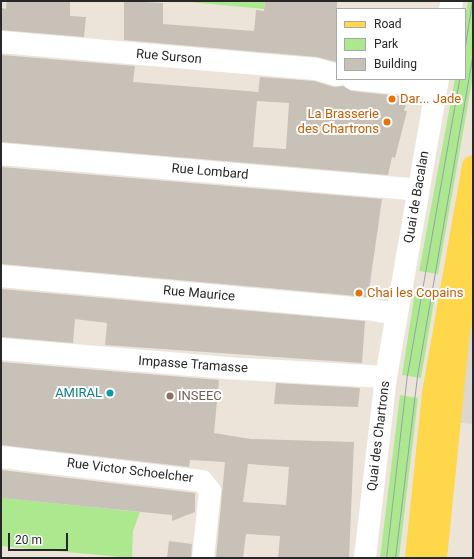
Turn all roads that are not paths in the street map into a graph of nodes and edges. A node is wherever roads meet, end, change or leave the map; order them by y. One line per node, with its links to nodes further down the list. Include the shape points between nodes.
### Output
1 (1, 42): 2 (street, Rue Surson, via 316,70)
2 (336, 75)
3 (374, 80): 4 (street)
4 (437, 83): 7 (street, Quai de Bacalan)
5 (1, 154): 7 (street, Rue Lombard)
6 (473, 166): 11 (main road)
7 (418, 190): 10 (street, Quai de Bacalan)
8 (473, 245): 11 (main road)
9 (1, 276): 10 (street, Rue Maurice, via 359,308)
10 (396, 314): 13 (street, Quai des Chartrons)
11 (451, 331): 17 (main road, via 434,393); 18 (main road)
12 (1, 349): 13 (street, Impasse Tramasse, via 225,368)
13 (386, 377): 16 (street, Quai des Chartrons)
14 (1, 456): 15 (street, Rue Victor Schoelcher, via 202,481 210,491)
15 (203, 558)
16 (365, 558)
17 (416, 558)
18 (436, 558)

